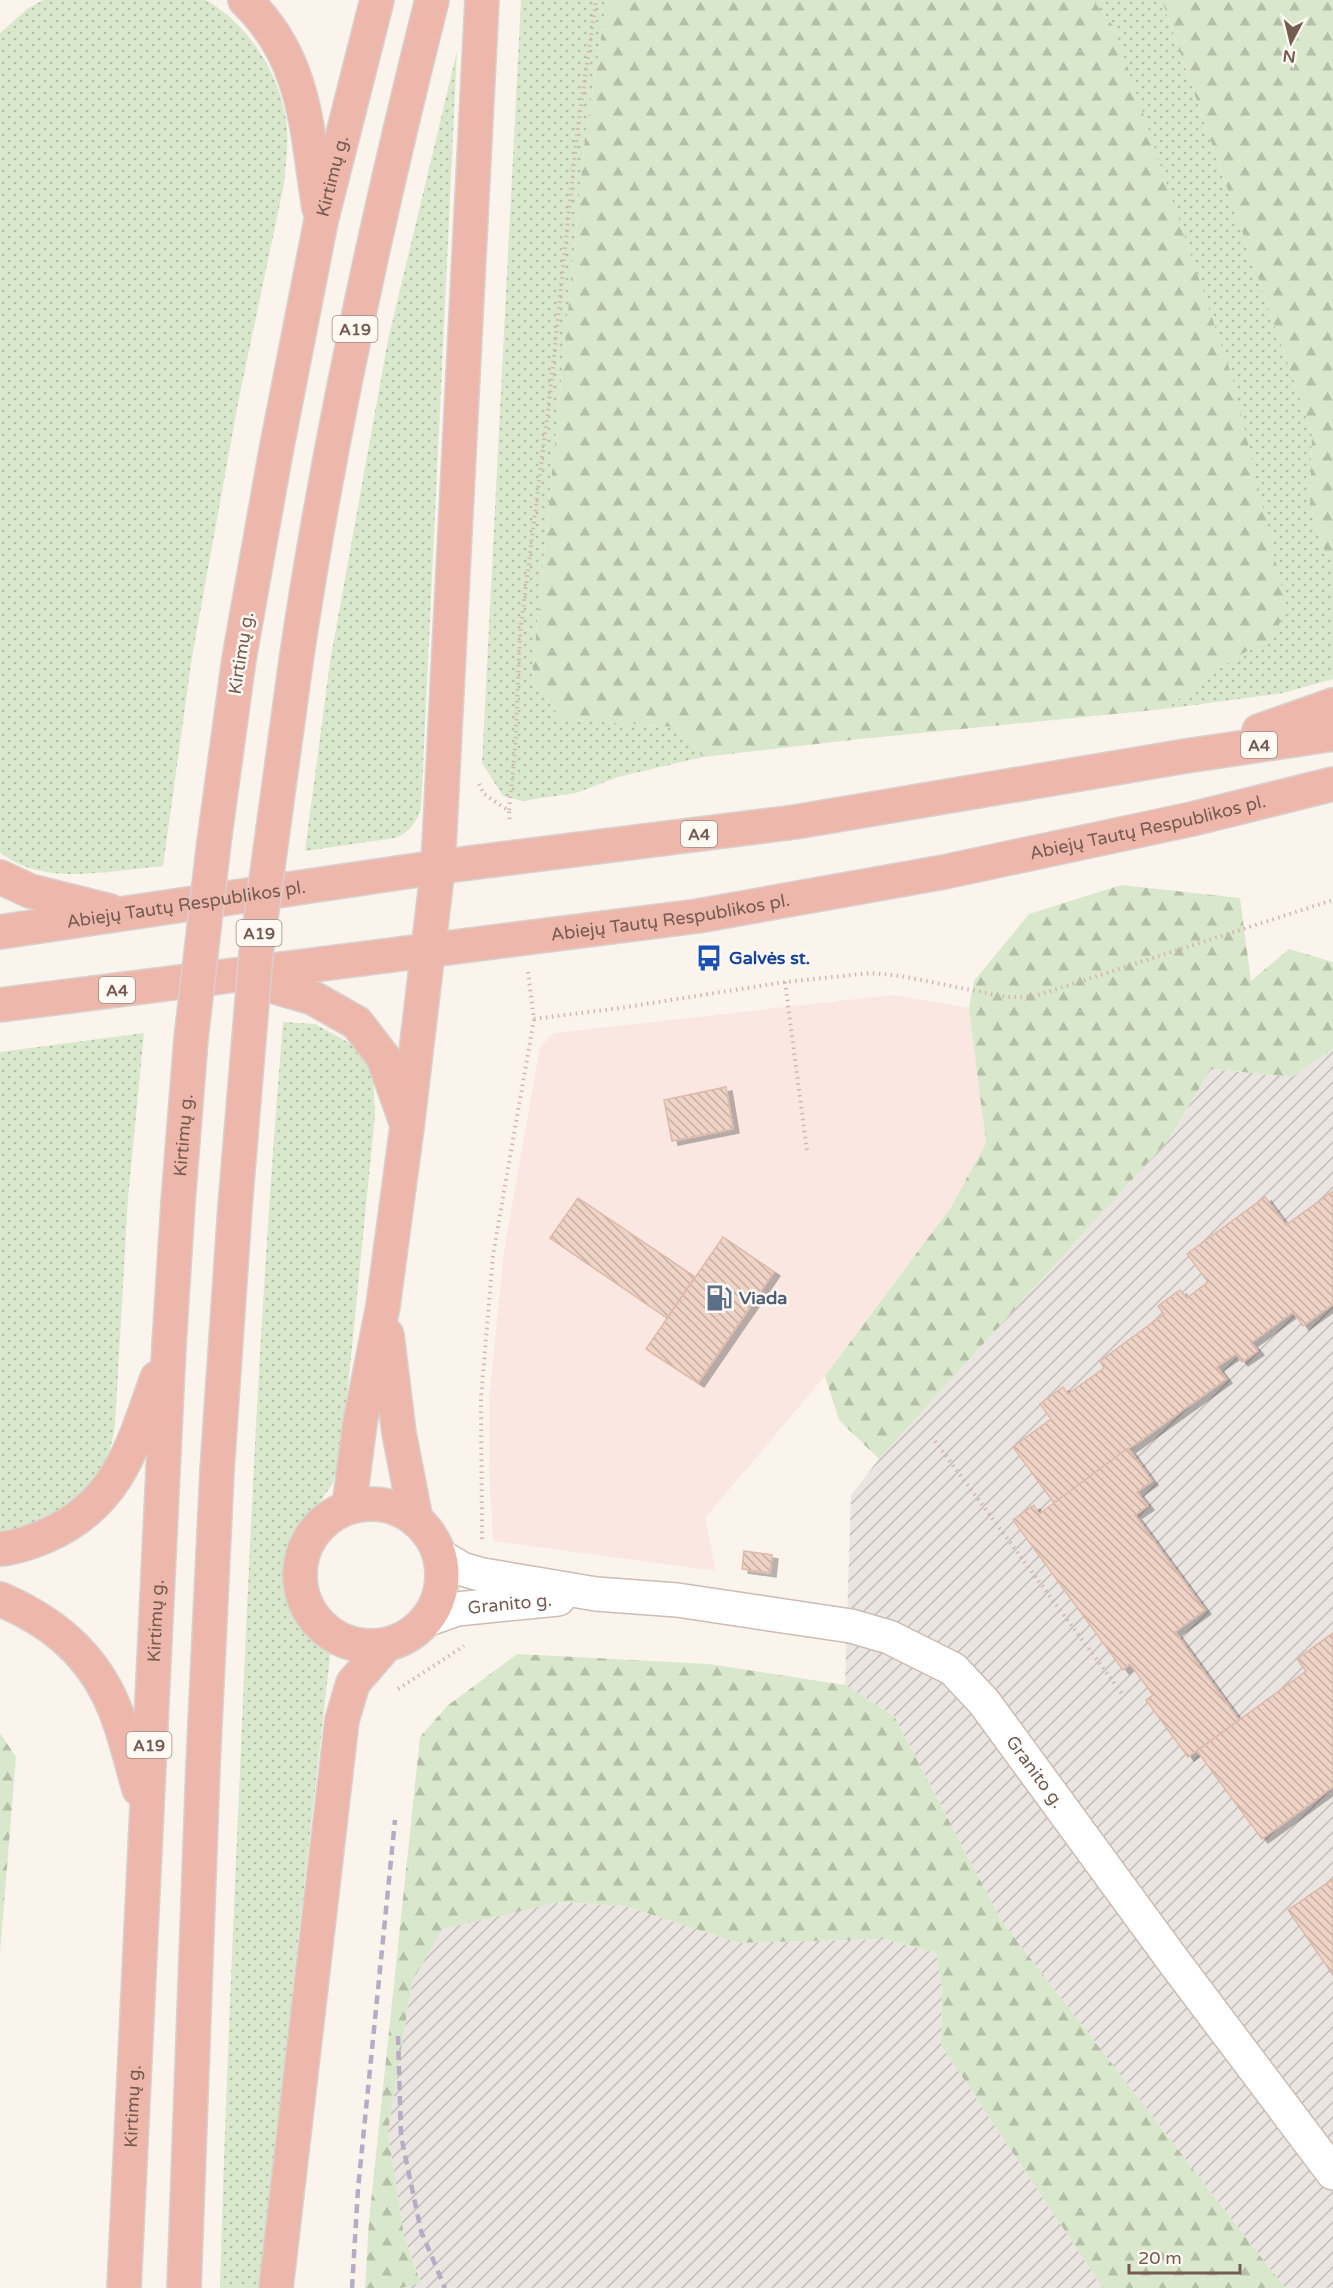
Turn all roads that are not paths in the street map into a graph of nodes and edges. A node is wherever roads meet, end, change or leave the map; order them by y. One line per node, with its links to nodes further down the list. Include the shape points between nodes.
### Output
1 (245, 0): 5 (highway, via 276,36 296,77)
2 (377, 0): 5 (highway, Kirtimų g. / A19)
3 (432, 0): 31 (highway, A19, bridge, via 369,262 328,461 256,954 216,1495)
4 (482, 0): 10 (highway)
5 (321, 221): 19 (highway, Kirtimų g. / A19, bridge, via 239,659 214,842 195,1004)
6 (1333, 705): 8 (highway)
7 (1333, 734): 8 (highway, Abiejų Tautų Respublikos pl. / A4)
8 (1186, 756): 10 (highway, Abiejų Tautų Respublikos pl. / A4, via 795,822)
9 (1333, 784): 14 (highway, Abiejų Tautų Respublikos pl. / A4, via 1192,819 944,872 698,916)
10 (438, 867): 12 (highway, Abiejų Tautų Respublikos pl. / A4); 14 (highway)
11 (0, 877): 12 (highway, via 30,891)
12 (126, 915): 13 (highway, Abiejų Tautų Respublikos pl. / A4)
13 (0, 932)
14 (428, 952): 15 (highway, Abiejų Tautų Respublikos pl. / A4); 17 (highway)
15 (234, 975): 16 (highway, Abiejų Tautų Respublikos pl. / A4); 17 (highway, via 313,998 357,1023 383,1056)
16 (0, 1005)
17 (407, 1127): 18 (highway)
18 (383, 1306): 20 (highway, via 360,1423); 21 (highway, via 399,1433)
19 (169, 1345): 22 (highway, via 132,1447 114,1483 91,1508 65,1527); 28 (highway, Kirtimų g. / A19)
20 (349, 1507): 21 (highway, via 376,1504 398,1509); 27 (highway, via 326,1520 308,1541 300,1566 302,1593 314,1618 334,1636 359,1645)
21 (416, 1520): 23 (highway, via 431,1536)
22 (0, 1549)
23 (440, 1556): 24 (street, Granito g., via 483,1575); 26 (highway, via 438,1600)
24 (596, 1594): 26 (street, Granito g., via 457,1609); 29 (street, Granito g., via 677,1600 851,1626 889,1637 953,1669 984,1702)
25 (0, 1599): 28 (highway, via 27,1610 61,1633 86,1661 109,1695)
26 (426, 1620): 27 (highway, via 408,1635)
27 (386, 1645): 32 (highway, via 353,1683 342,1720)
28 (146, 1812): 30 (highway, Kirtimų g. / A19)
29 (1333, 2173)
30 (124, 2288)
31 (184, 2288)
32 (276, 2288)

